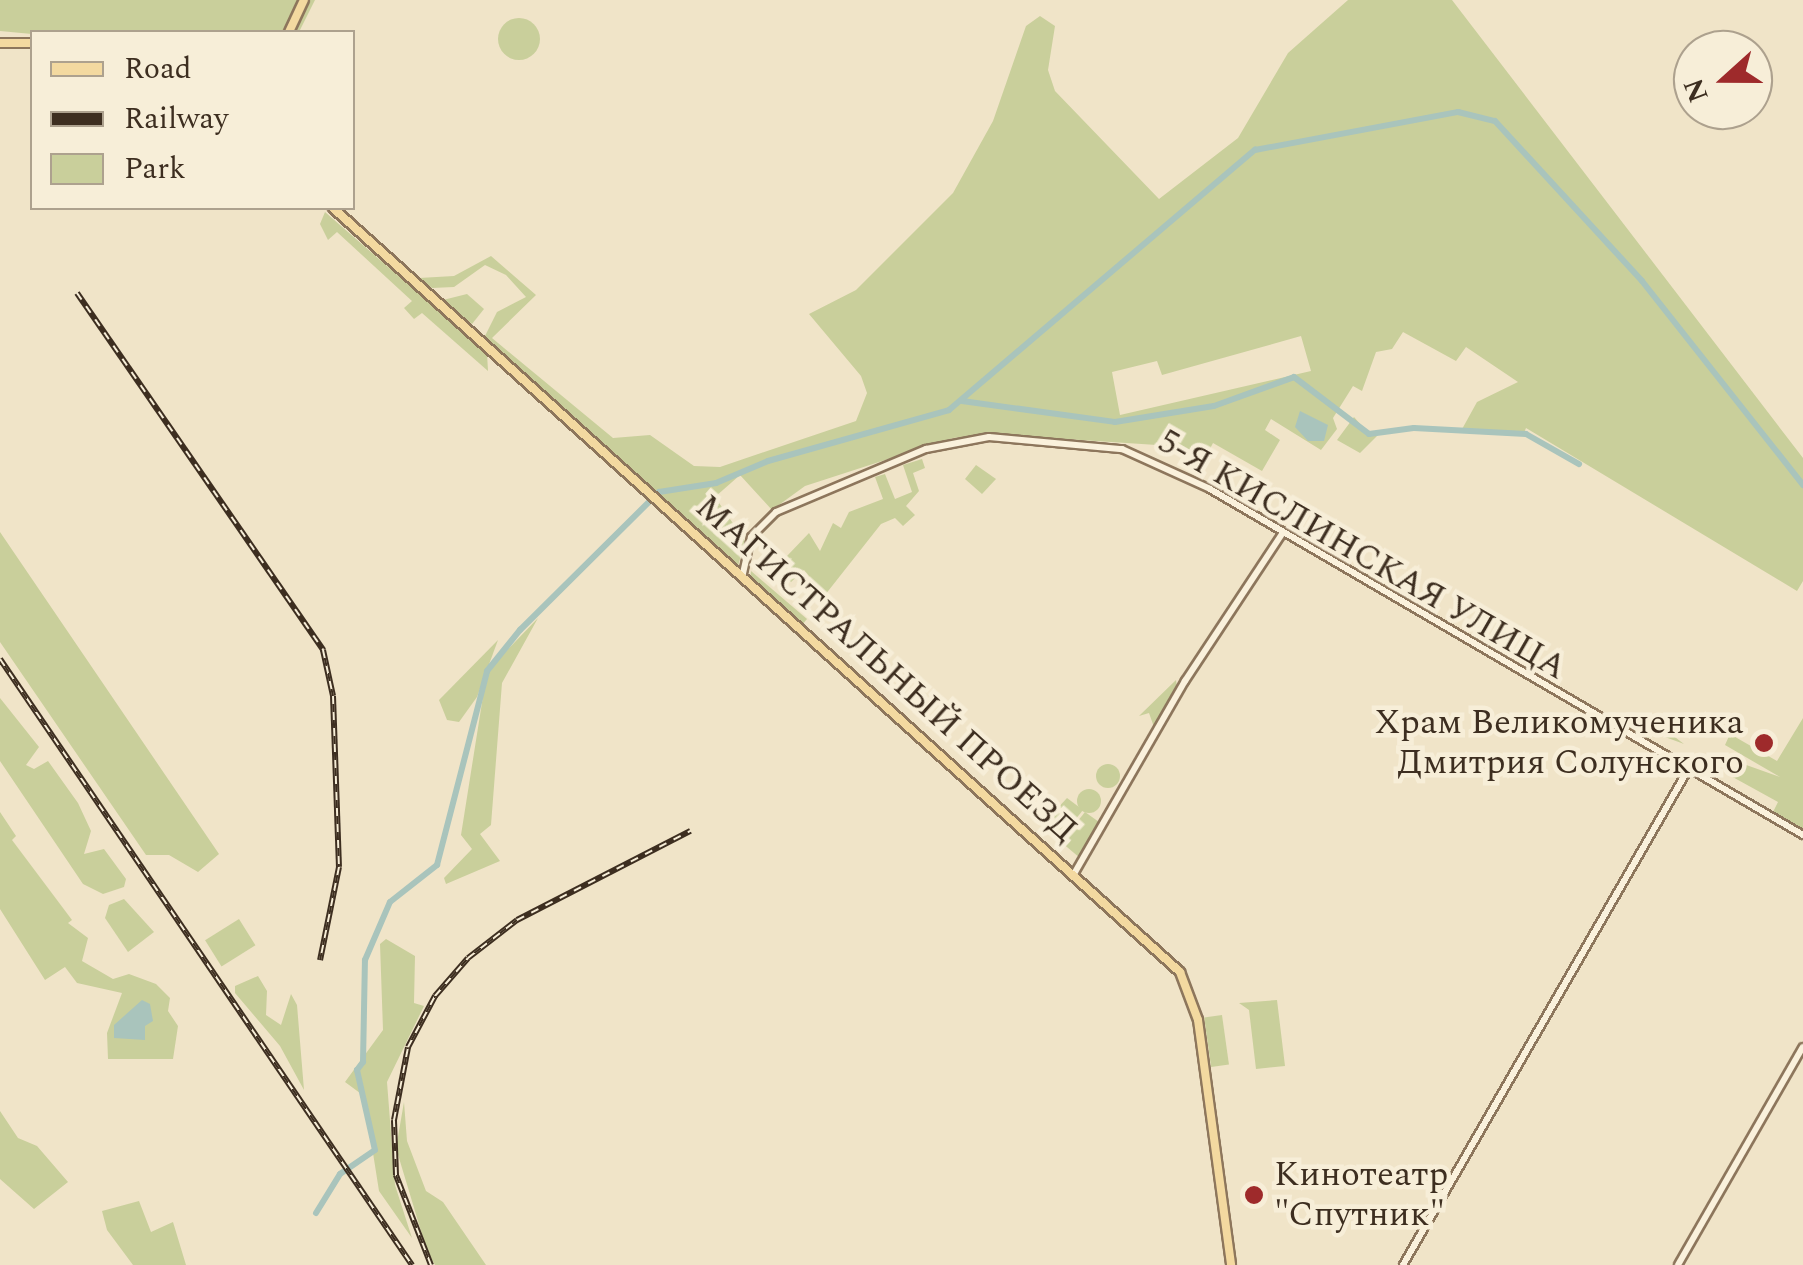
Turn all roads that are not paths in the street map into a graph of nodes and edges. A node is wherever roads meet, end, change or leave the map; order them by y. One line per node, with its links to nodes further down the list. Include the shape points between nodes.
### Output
1 (304, 0): 2 (main road)
2 (290, 30)
3 (0, 43): 4 (main road)
4 (30, 43)
5 (335, 210): 7 (main road, МАГИСТРАЛЬНЫЙ ПРОЕЗД)
6 (1282, 534): 7 (street, 5-Я КИСЛИНСКАЯ УЛИЦА, via 1186,476 1122,449 989,437 926,449 792,503 755,530); 8 (street, 5-Я КИСЛИНСКАЯ УЛИЦА); 10 (street, via 1185,680)
7 (742, 578): 10 (main road, МАГИСТРАЛЬНЫЙ ПРОЕЗД)
8 (1689, 768): 9 (street, 5-Я КИСЛИНСКАЯ УЛИЦА); 13 (street)
9 (1803, 834)
10 (1074, 874): 12 (main road, МАГИСТРАЛЬНЫЙ ПРОЕЗД, via 1154,944 1190,990)
11 (1803, 1047): 14 (street)
12 (1231, 1265)
13 (1403, 1265)
14 (1678, 1265)

